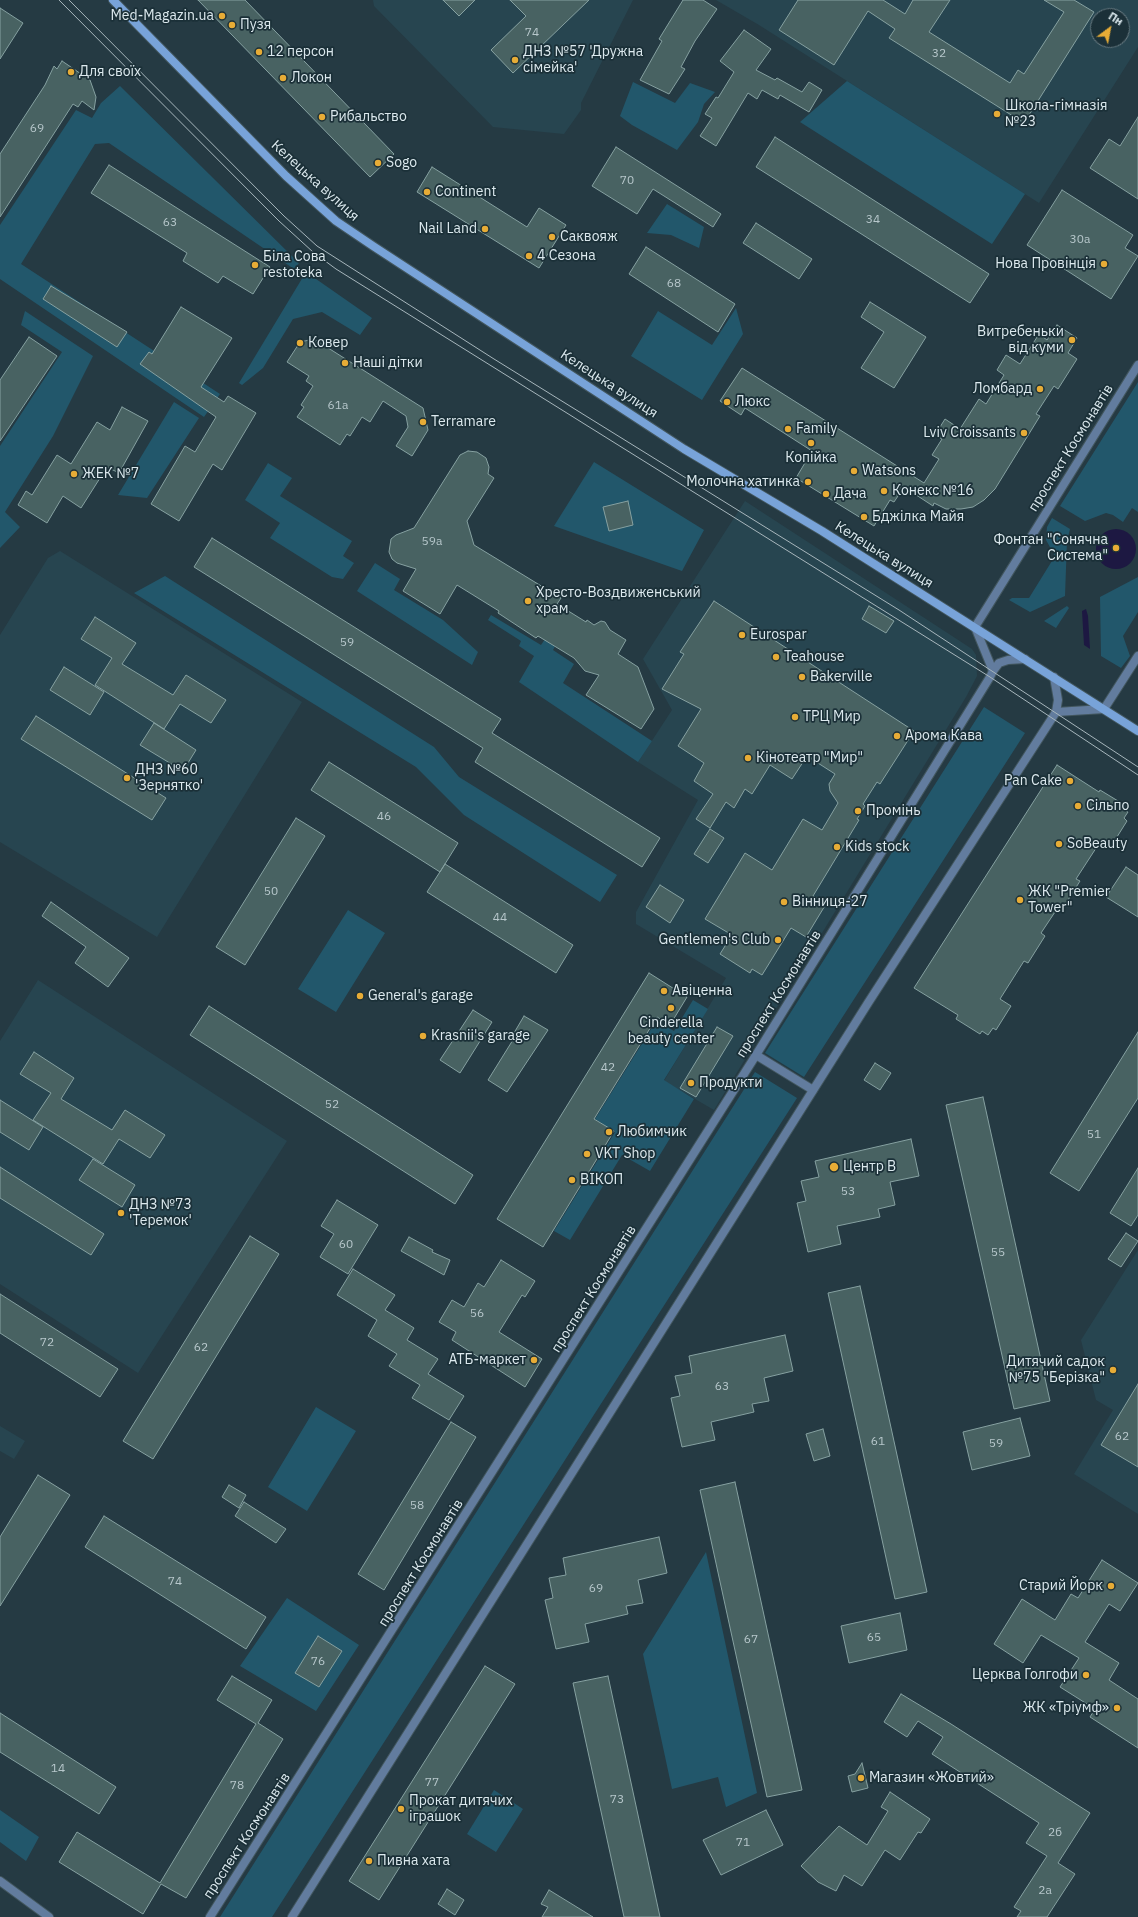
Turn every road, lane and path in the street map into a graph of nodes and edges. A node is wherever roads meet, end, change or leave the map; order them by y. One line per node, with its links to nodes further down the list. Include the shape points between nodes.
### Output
1 (113, 0): 3 (main road, Келецька вулиця, via 286,176 336,221 684,449 822,531)
2 (1138, 365): 3 (street, проспект Космонавтів)
3 (975, 627): 5 (main road, Келецька вулиця); 6 (street)
4 (1138, 656): 8 (street)
5 (1025, 660): 6 (street, проспект Космонавтів, via 999,662); 7 (main road, Келецька вулиця)
6 (993, 671): 11 (street, проспект Космонавтів)
7 (1054, 678): 8 (main road, Келецька вулиця); 9 (street, via 1058,700)
8 (1104, 710): 9 (street); 10 (main road, Келецька вулиця)
9 (1056, 712): 12 (street)
10 (1138, 730)
11 (756, 1055): 12 (street); 15 (street, проспект Космонавтів)
12 (813, 1090): 16 (street)
13 (0, 1881): 14 (street)
14 (48, 1917)
15 (210, 1917)
16 (292, 1917)

